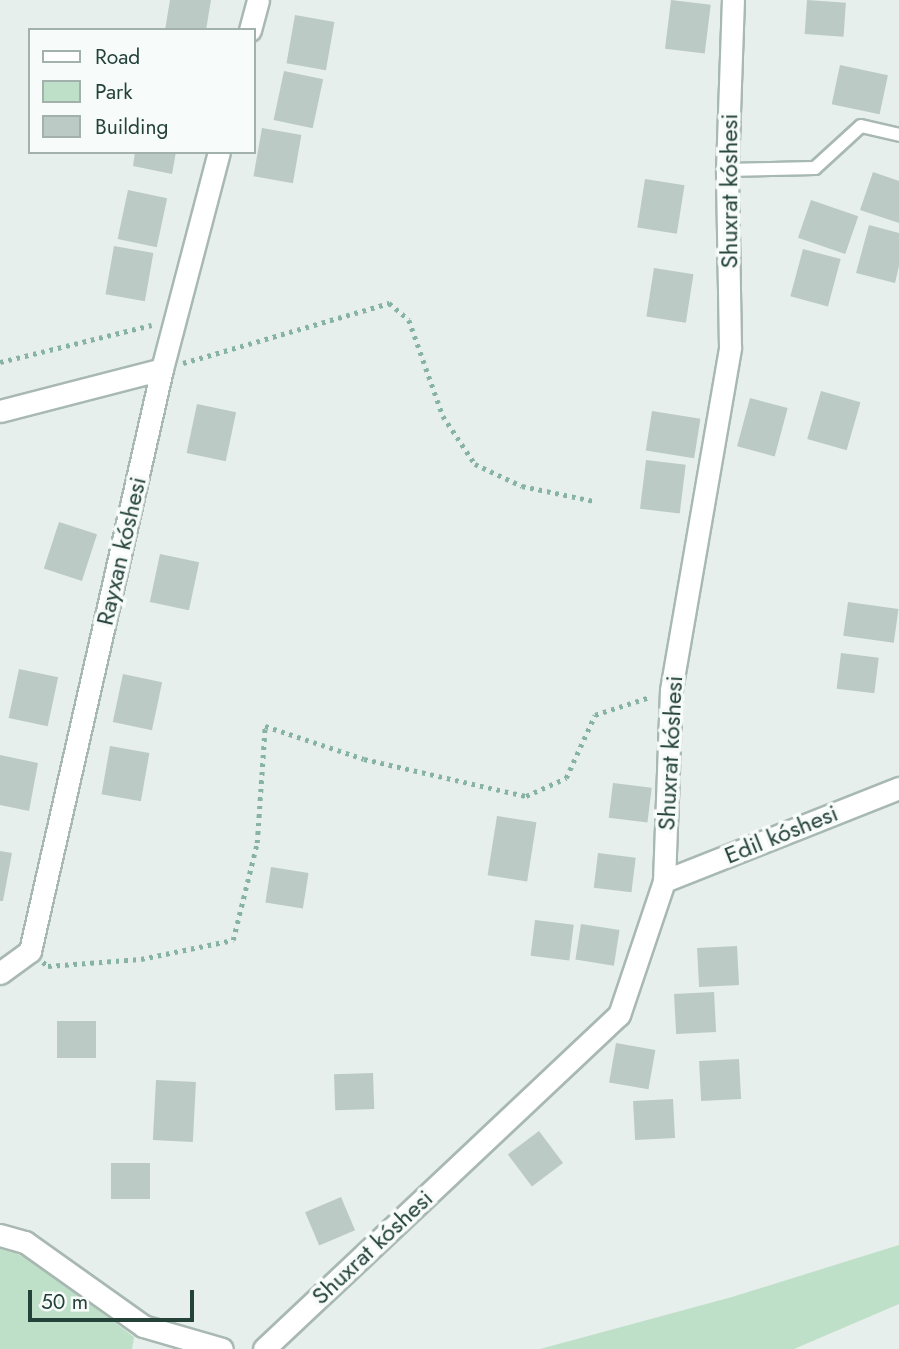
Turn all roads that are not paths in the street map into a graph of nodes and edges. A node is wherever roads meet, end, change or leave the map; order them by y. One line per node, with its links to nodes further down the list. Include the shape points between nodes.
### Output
1 (258, 0): 3 (street)
2 (733, 0): 6 (street, Shuxrat kóshesi)
3 (251, 28)
4 (899, 135): 6 (lane, via 861,126 815,167)
5 (218, 154): 7 (street, Rayxan kóshesi)
6 (727, 170): 10 (street, Shuxrat kóshesi, via 730,347 671,690)
7 (162, 369): 8 (street); 11 (street, Rayxan kóshesi, via 30,951)
8 (0, 411)
9 (899, 788): 10 (street, Edil kóshesi)
10 (664, 881): 14 (street, Shuxrat kóshesi, via 619,1015)
11 (0, 973)
12 (0, 1235): 13 (street, via 26,1242 143,1326)
13 (222, 1349)
14 (264, 1349)

